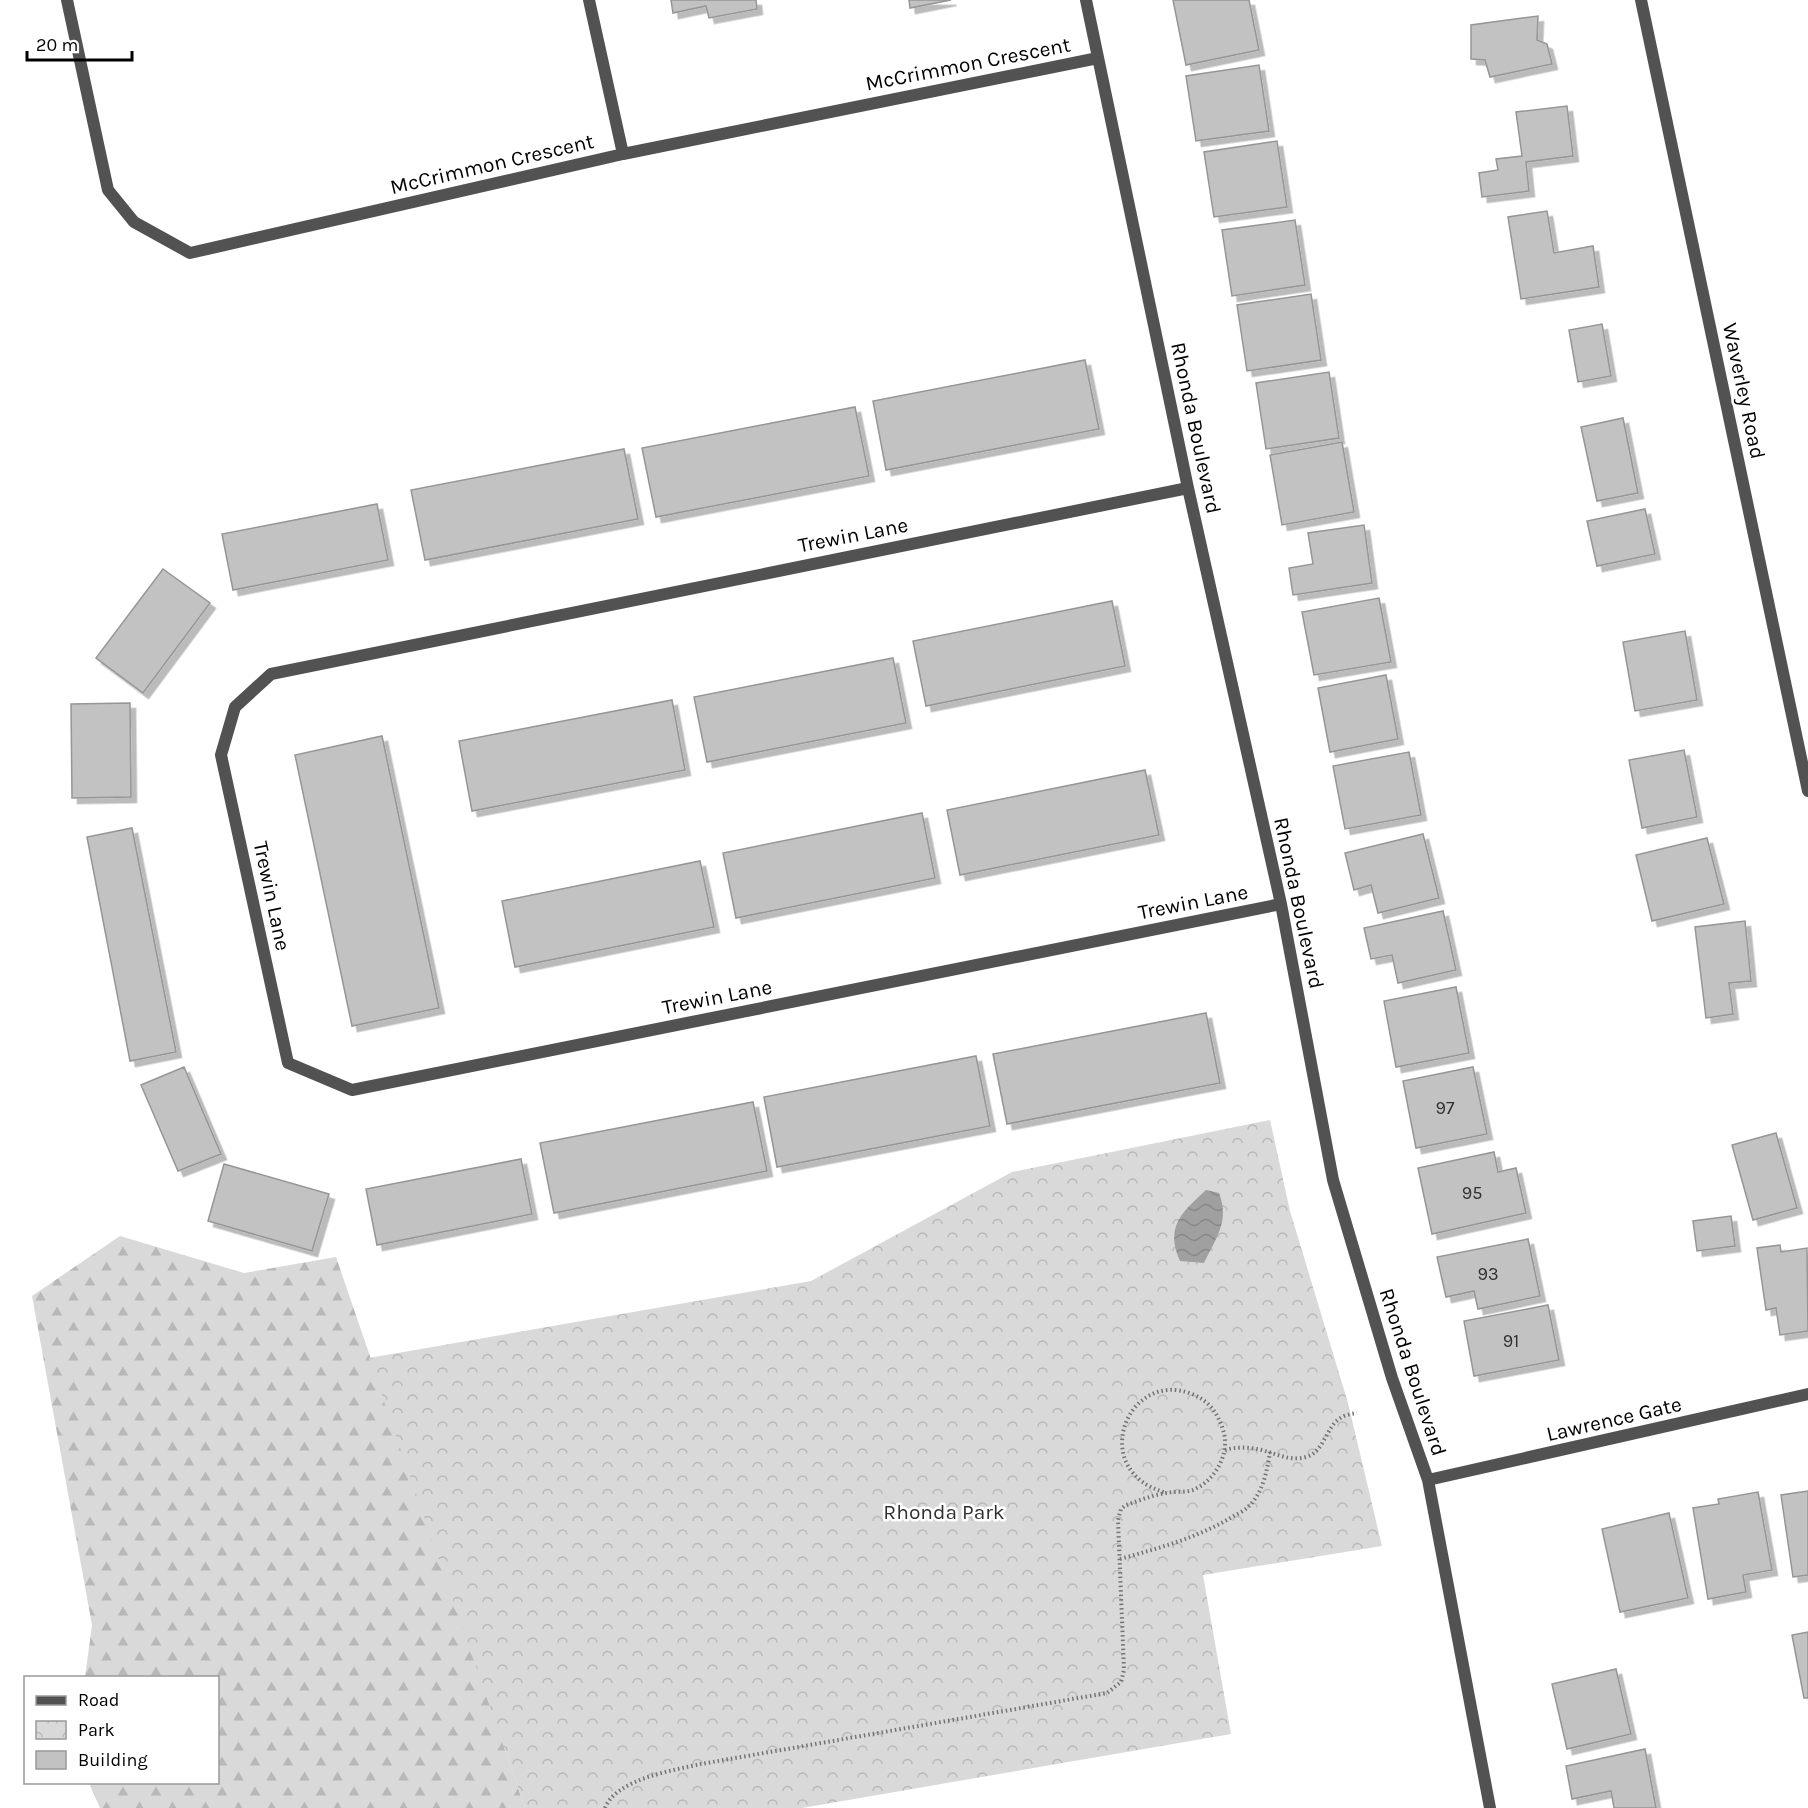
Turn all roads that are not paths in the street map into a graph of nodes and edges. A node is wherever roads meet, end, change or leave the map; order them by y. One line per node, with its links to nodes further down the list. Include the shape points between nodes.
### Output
1 (67, 0): 6 (street, McCrimmon Crescent, via 108,190 134,222 190,253)
2 (589, 0): 6 (street)
3 (1086, 0): 5 (street, Rhonda Boulevard)
4 (1641, 0): 8 (street, Waverley Road)
5 (1098, 58): 6 (street, McCrimmon Crescent); 7 (street, Rhonda Boulevard)
6 (623, 154)
7 (1188, 488): 9 (street, Rhonda Boulevard); 9 (street, Trewin Lane, via 271,674 235,707 221,755 288,1063 352,1090)
8 (1808, 791)
9 (1281, 904): 11 (street, Rhonda Boulevard, via 1333,1180 1392,1378)
10 (1808, 1394): 11 (street, Lawrence Gate)
11 (1428, 1480): 12 (street, Rhonda Boulevard)
12 (1490, 1808)

